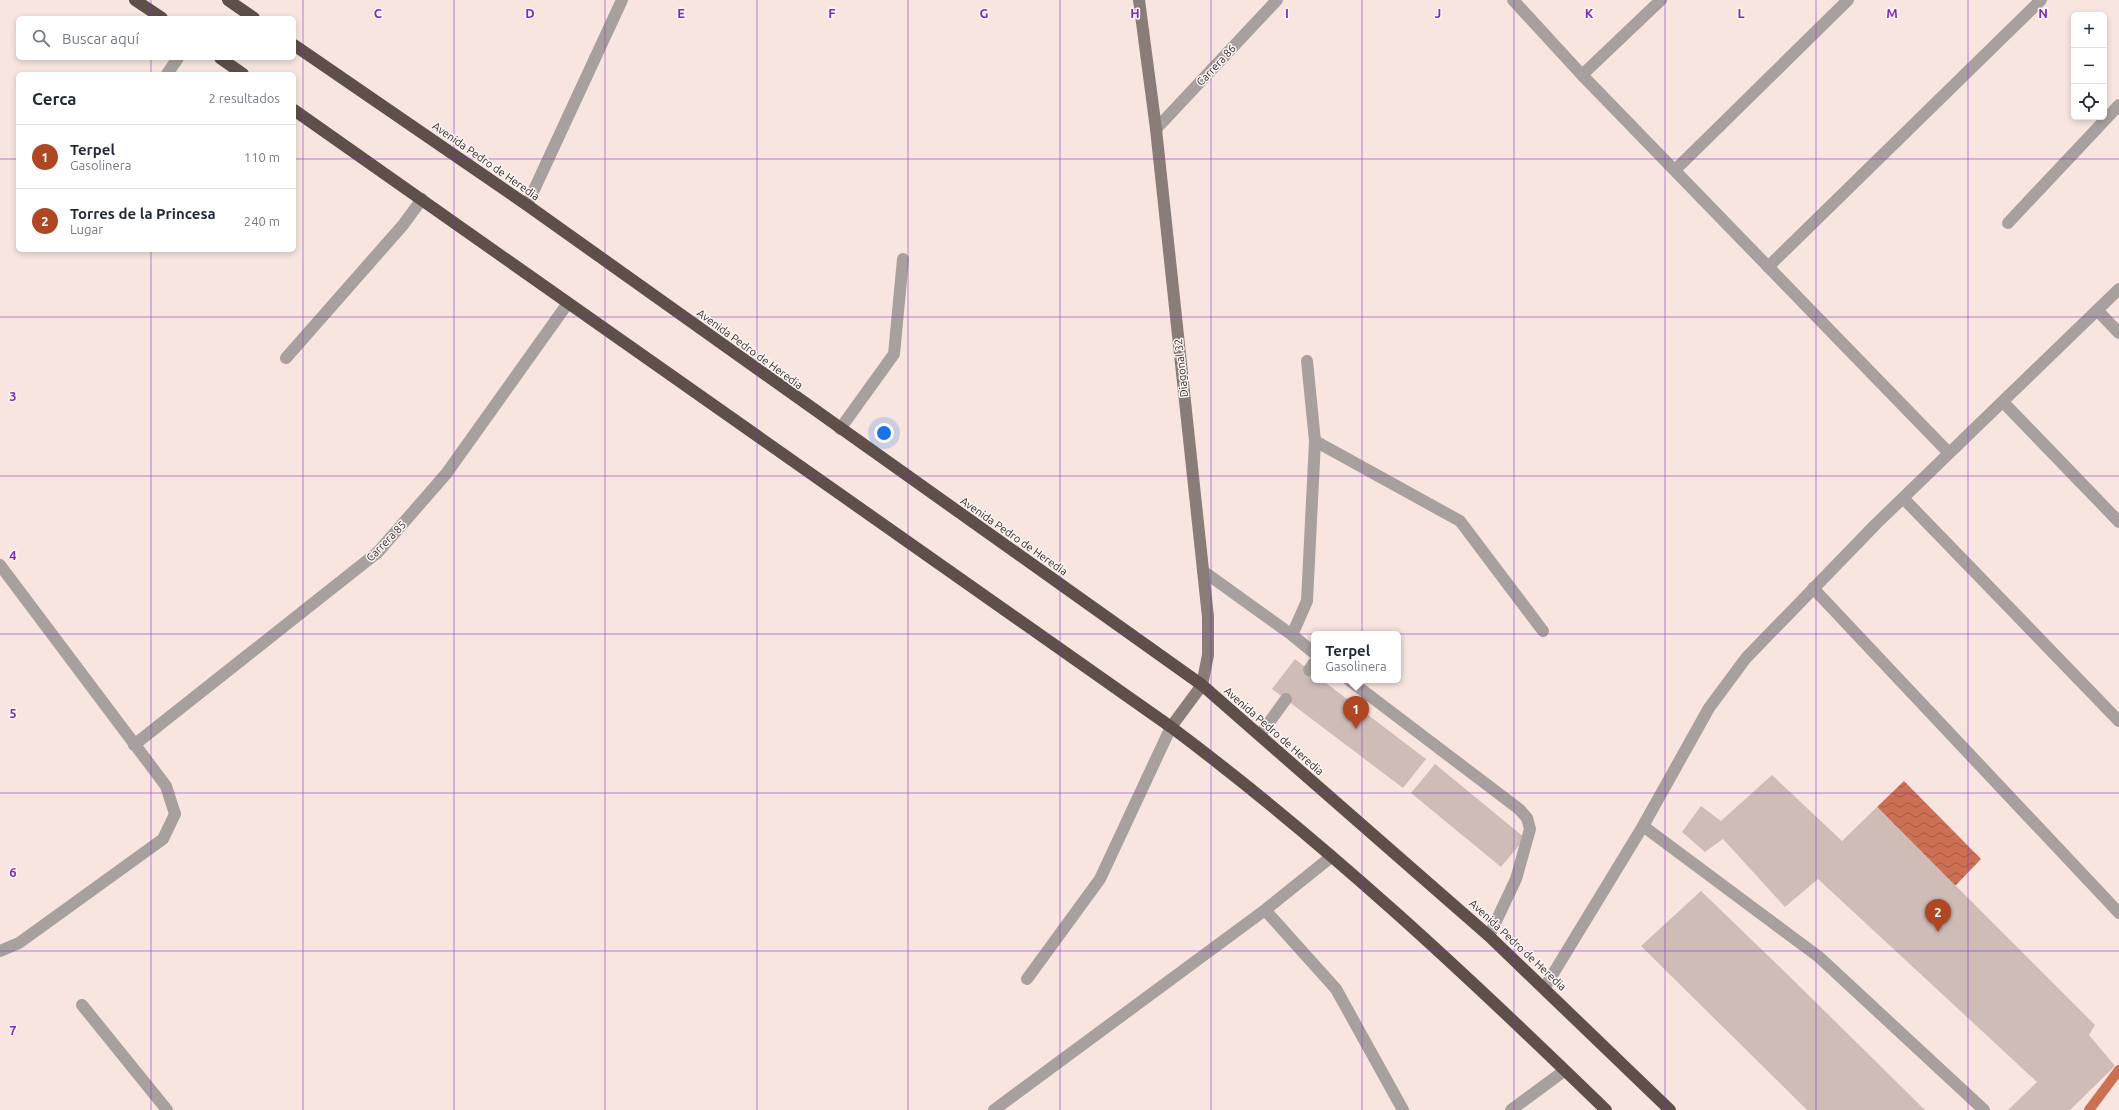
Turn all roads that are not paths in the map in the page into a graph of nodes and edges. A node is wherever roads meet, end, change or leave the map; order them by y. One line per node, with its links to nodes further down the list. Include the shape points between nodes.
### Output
1 (135, 0): 10 (highway)
2 (228, 0): 11 (highway)
3 (622, 0): 23 (street)
4 (1139, 0): 20 (street, Diagonal 32)
5 (1276, 0): 20 (street, Carrera 86)
6 (1512, 0): 17 (street)
7 (1661, 0): 17 (street)
8 (1848, 0): 21 (street)
9 (2041, 0): 26 (street)
10 (159, 16)
11 (251, 16)
12 (296, 46): 23 (highway, Avenida Pedro de Heredia)
13 (177, 60): 15 (street)
14 (223, 60): 16 (highway)
15 (168, 72)
16 (240, 72)
17 (1582, 75): 21 (street)
18 (2119, 105): 24 (street)
19 (296, 111): 22 (highway)
20 (1156, 129): 40 (street, Diagonal 32)
21 (1676, 170): 26 (street)
22 (422, 199): 28 (highway); 31 (street, via 403,225)
23 (527, 205): 34 (highway, Avenida Pedro de Heredia)
24 (2008, 223)
25 (903, 259): 34 (street, via 894,354)
26 (1768, 267): 36 (street)
27 (2119, 289): 29 (street)
28 (568, 302): 49 (highway); 51 (street, Carrera 85, via 446,474 378,552)
29 (2097, 310): 30 (street); 33 (street)
30 (2119, 333)
31 (286, 358)
32 (1307, 361): 35 (street)
33 (2003, 402): 36 (street); 38 (street)
34 (840, 429): 46 (highway, Avenida Pedro de Heredia)
35 (1315, 441): 42 (street, via 1460,521); 43 (street, via 1307,601)
36 (1949, 453): 37 (street)
37 (1904, 498): 41 (street); 48 (street)
38 (2119, 522)
39 (0, 565): 51 (street)
40 (1203, 571): 43 (street); 46 (street, Diagonal 32, via 1208,617 1208,655)
41 (1813, 588): 52 (street, via 1746,658 1709,708); 55 (street)
42 (1543, 631)
43 (1292, 635): 44 (street)
44 (1311, 651)
45 (1353, 683): 56 (street, via 1519,809 1527,818 1530,829 1524,856)
46 (1202, 685): 49 (street, Diagonal 32); 50 (highway, Avenida Pedro de Heredia)
47 (1286, 699): 50 (street)
48 (2119, 721)
49 (1171, 727): 53 (highway, via 1225,767); 58 (street, via 1100,879)
50 (1260, 735): 56 (highway, Avenida Pedro de Heredia)
51 (134, 745): 57 (street, via 166,786 175,814 163,839 19,944)
52 (1643, 826): 59 (street); 68 (street, via 1819,957)
53 (1331, 857): 54 (street); 61 (highway, via 1461,970)
54 (1265, 910): 64 (street); 65 (street, via 1336,989)
55 (2119, 913)
56 (1489, 936): 59 (highway, Avenida Pedro de Heredia)
57 (0, 951)
58 (1027, 979)
59 (1544, 987): 67 (highway, Avenida Pedro de Heredia)
60 (82, 1005): 63 (street)
61 (1564, 1071): 62 (highway); 66 (street)
62 (1603, 1109)
63 (167, 1110)
64 (994, 1110)
65 (1403, 1110)
66 (1511, 1110)
67 (1670, 1110)
68 (1984, 1110)

